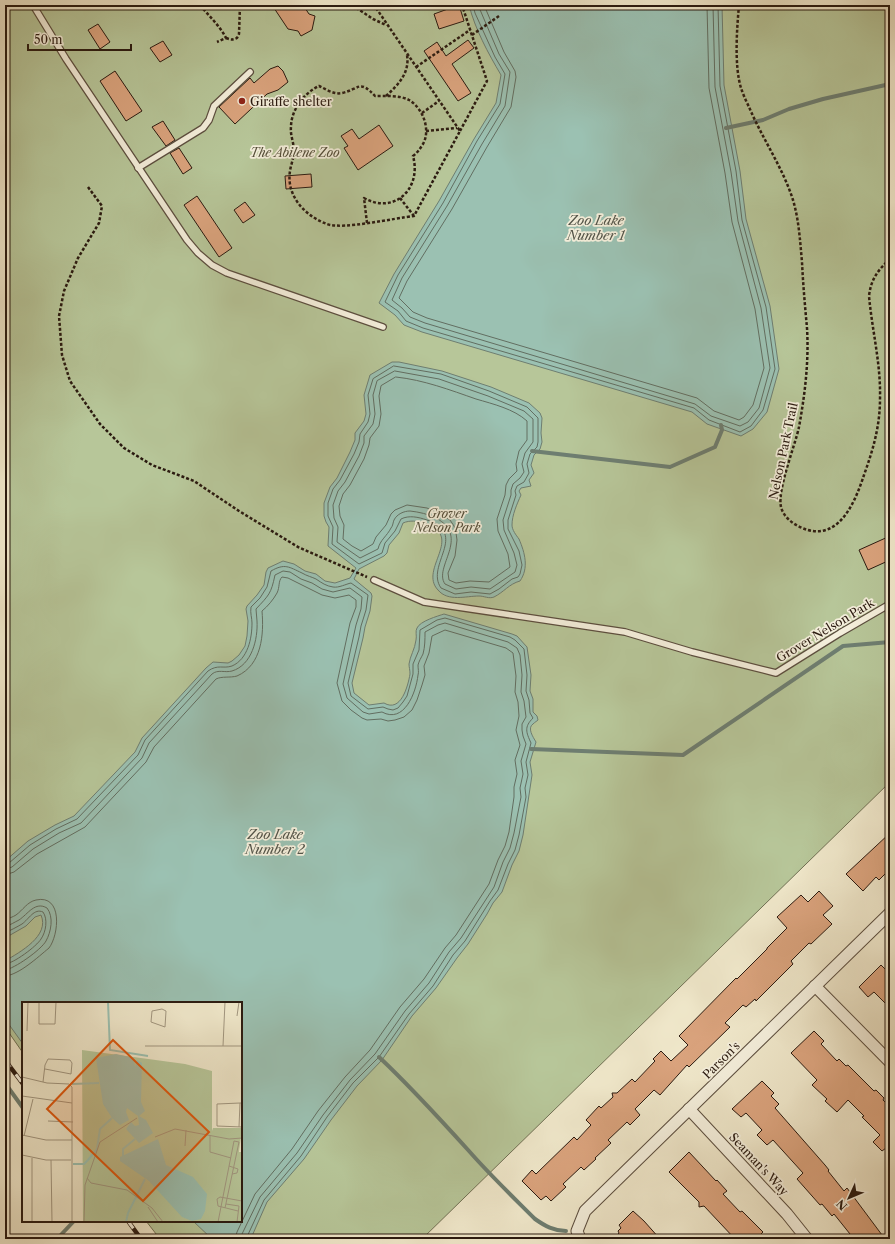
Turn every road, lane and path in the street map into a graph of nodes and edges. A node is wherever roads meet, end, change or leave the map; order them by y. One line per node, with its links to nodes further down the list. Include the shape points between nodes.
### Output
1 (33, 5): 23 (lane)
2 (200, 5): 12 (path, via 221,28)
3 (240, 5): 12 (path, via 239,34 234,39)
4 (352, 5): 9 (path)
5 (374, 5): 9 (path)
6 (462, 5): 10 (path)
7 (739, 5): 28 (path, Nelson Park Trail, via 741,87 788,185 797,214 800,239 807,330 805,386 780,506 791,522 816,532 832,527 847,513 858,492 876,441 880,412 880,380 869,296 874,278)
8 (499, 16): 11 (path)
9 (386, 25): 14 (path)
10 (470, 30): 11 (path); 15 (path)
11 (472, 35): 22 (path, via 487,81)
12 (226, 38): 13 (path)
13 (217, 42)
14 (406, 52): 15 (path); 17 (path, via 408,61 405,73)
15 (416, 67): 18 (path)
16 (250, 72): 23 (lane, via 214,106 203,128)
17 (386, 97): 19 (path, via 410,100); 27 (path, via 375,96 367,88 358,86 342,93 334,93 319,86 304,96 292,119 294,156 290,182 291,190 301,207 328,225)
18 (439, 101): 19 (path); 20 (path)
19 (422, 113): 21 (path)
20 (457, 128): 21 (path); 22 (path)
21 (426, 131): 25 (path, via 423,144 413,156 413,182)
22 (460, 131): 26 (path)
23 (138, 168): 29 (lane, via 187,240 212,265 226,273)
24 (88, 187): 30 (path, via 102,206 100,223 78,258 64,291 59,316 62,355 70,381 100,424 124,448 152,465 194,481 298,547)
25 (400, 198): 26 (path); 27 (path, via 380,204 364,198)
26 (414, 216): 27 (path)
27 (367, 222)
28 (890, 259)
29 (383, 327)
30 (367, 577)
31 (374, 580): 32 (lane, Grover Nelson Park, via 424,602 625,632 776,673)
32 (890, 604)
33 (890, 913): 34 (street, Parson's)
34 (815, 986): 35 (street); 36 (street, Parson's)
35 (890, 1062)
36 (689, 1109): 37 (street, Parson's, via 585,1211); 38 (street, Seaman's Way)
37 (579, 1235)
38 (807, 1239)

